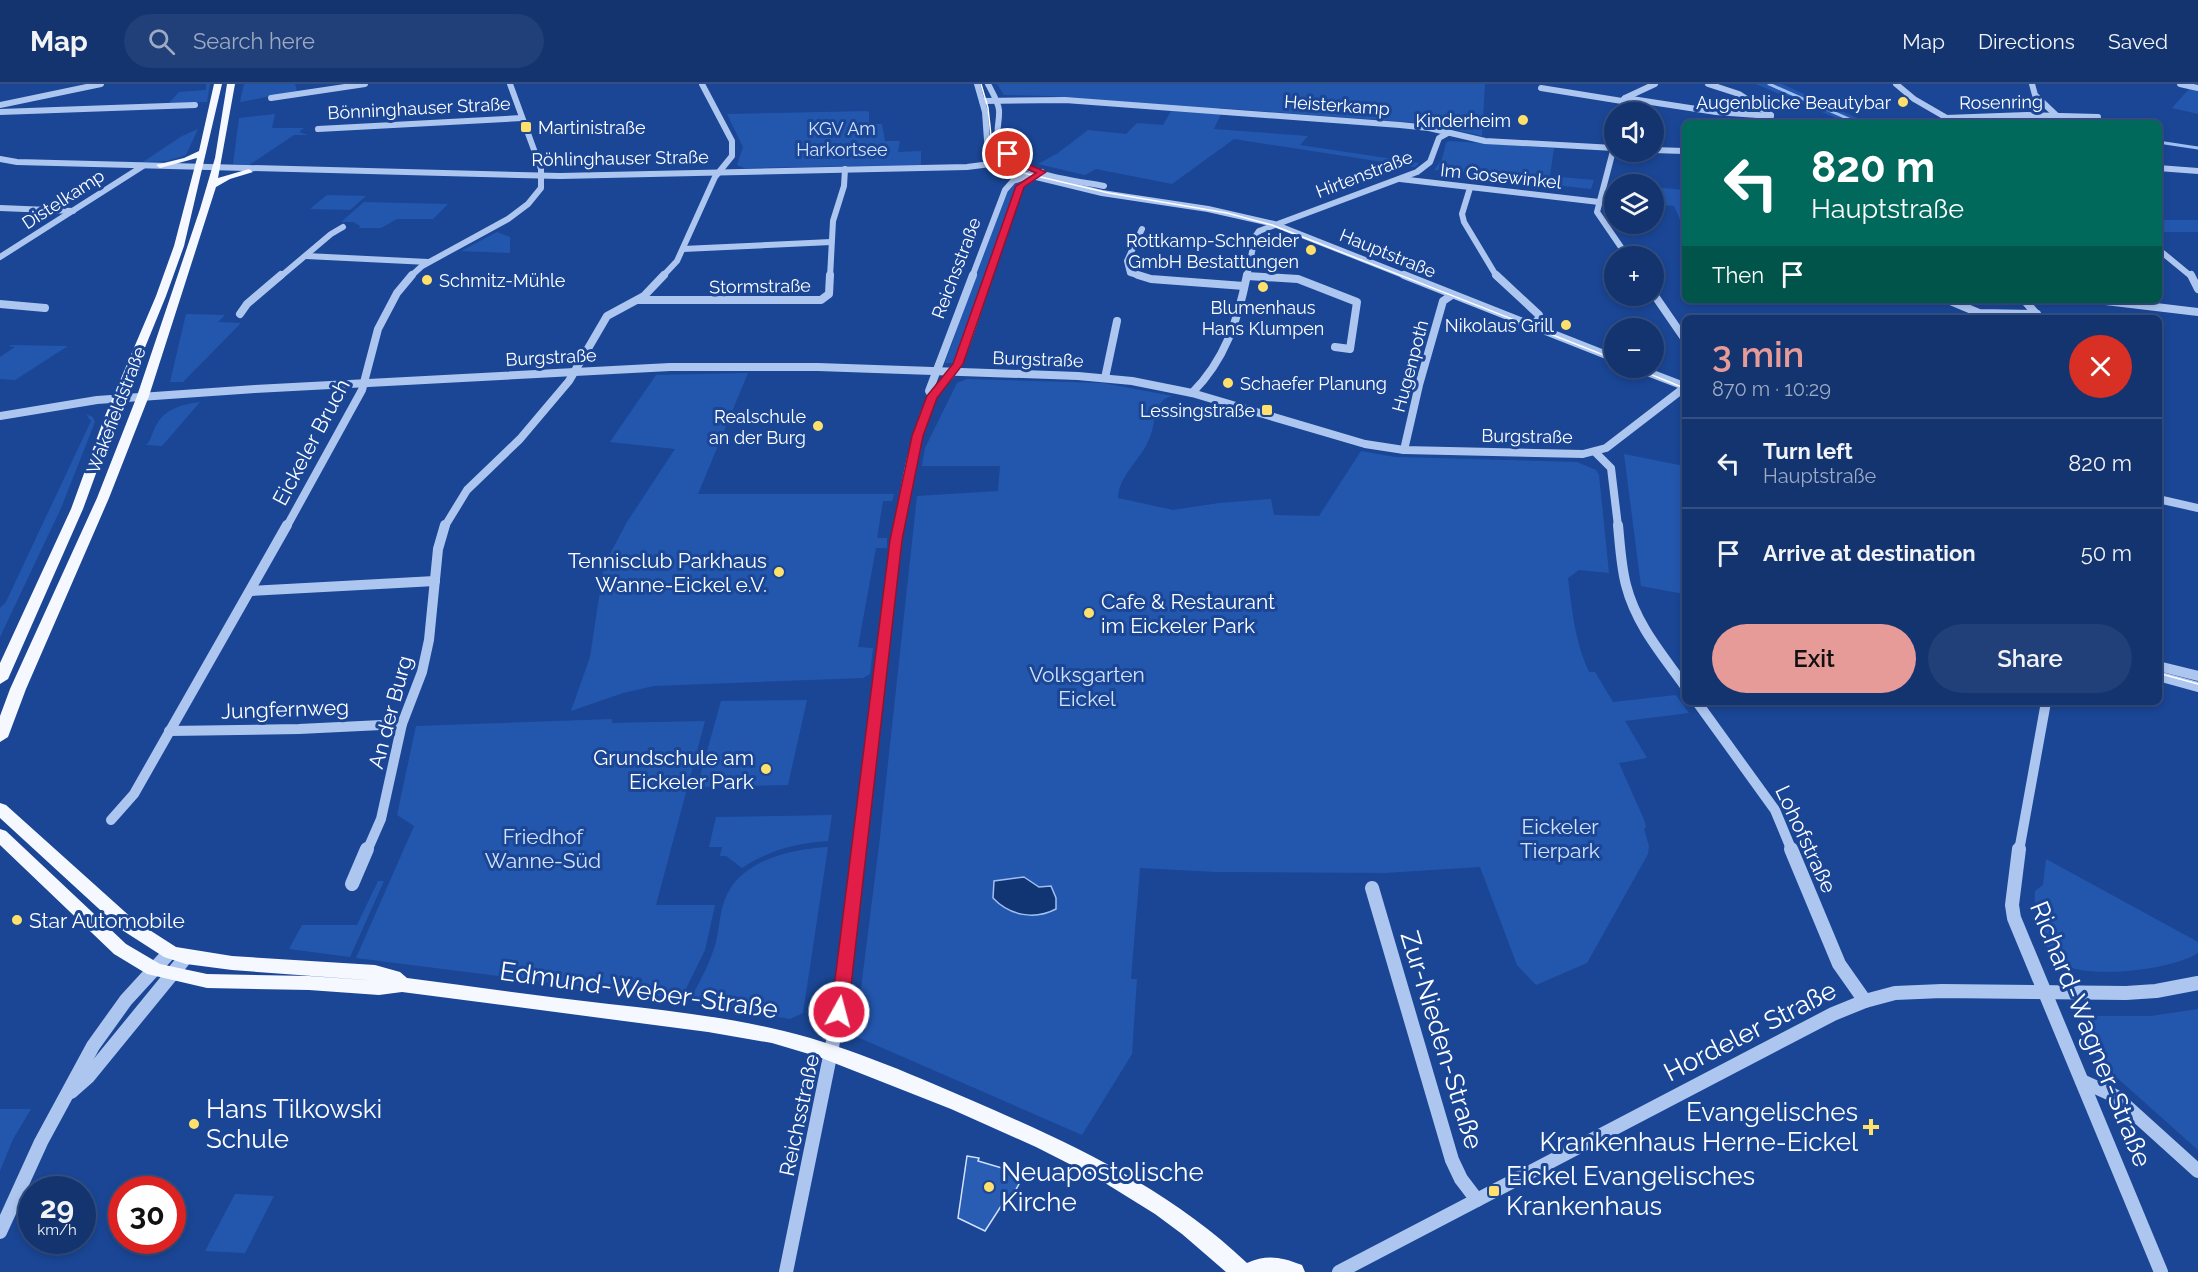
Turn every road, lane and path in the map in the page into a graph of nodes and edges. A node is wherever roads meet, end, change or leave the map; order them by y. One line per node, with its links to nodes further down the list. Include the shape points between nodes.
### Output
1 (101, 84): 20 (street)
2 (218, 84): 34 (main road, Wakefieldstraße)
3 (231, 84): 43 (main road, Wakefieldstraße)
4 (365, 84): 16 (street)
5 (510, 84): 26 (street)
6 (702, 84): 48 (street, via 734,146 732,156)
7 (977, 84): 17 (street)
8 (988, 84): 18 (street)
9 (1655, 84): 19 (street)
10 (1708, 84): 22 (street, via 1739,94 1771,116)
11 (1896, 84): 27 (street)
12 (2032, 84): 24 (street, Rosenring, via 2035,95)
13 (2180, 84): 15 (street)
14 (1543, 86): 19 (street)
15 (2198, 88)
16 (271, 98)
17 (982, 98): 18 (street, Heisterkamp); 38 (street, via 986,150)
18 (996, 98): 30 (street, Heisterkamp, via 1404,125); 35 (street, via 998,141)
19 (1624, 102)
20 (0, 105)
21 (195, 105): 23 (street)
22 (1664, 106)
23 (0, 112)
24 (2057, 116): 25 (street, Rosenring); 27 (street, Rosenring)
25 (2098, 117)
26 (522, 118): 29 (street, Bönninghauser Straße); 50 (street)
27 (1946, 118): 28 (street)
28 (1949, 120)
29 (318, 129)
30 (1448, 133): 31 (street, Heisterkamp, via 1485,141); 52 (street, Hirtenstraße, via 1439,138 1427,166)
31 (1604, 147)
32 (1664, 150): 33 (street)
33 (1682, 151)
34 (203, 152): 39 (main road); 41 (main road, Wakefieldstraße)
35 (1013, 160): 38 (street, Röhlinghauser Straße); 49 (street, Hauptstraße)
36 (2, 161): 40 (street, Röhlinghauser Straße)
37 (1610, 162): 56 (street)
38 (994, 163): 44 (street, Röhlinghauser Straße); 51 (street, Hauptstraße)
39 (160, 165): 40 (street, Röhlinghauser Straße); 41 (street, Röhlinghauser Straße)
40 (145, 166): 41 (street, Röhlinghauser Straße); 58 (street, Distelkamp)
41 (200, 168): 43 (street, Röhlinghauser Straße); 100 (main road, Wakefieldstraße, via 161,296)
42 (2162, 168): 46 (street)
43 (215, 169): 45 (street, Röhlinghauser Straße); 47 (street, Röhlinghauser Straße); 53 (main road, Wakefieldstraße)
44 (844, 169): 48 (street, Röhlinghauser Straße); 62 (street, Stormstraße)
45 (285, 170): 47 (street, Röhlinghauser Straße); 50 (street, Röhlinghauser Straße)
46 (2198, 171)
47 (249, 172): 53 (main road)
48 (719, 172): 50 (street, Röhlinghauser Straße); 64 (street)
49 (1041, 172): 51 (street, Reichsstraße); 55 (street, Hauptstraße)
50 (543, 176): 68 (street, Eickeler Bruch, via 538,193 520,211)
51 (1028, 177): 55 (street, Hauptstraße); 90 (street, Reichsstraße, via 1013,181 1005,190); 91 (street, Reichsstraße, via 1020,186 958,364)
52 (1400, 179): 54 (street, Im Gosewinkel); 59 (street, Hirtenstraße)
53 (210, 186): 98 (main road, Wakefieldstraße)
54 (1470, 188): 56 (street, Im Gosewinkel); 85 (street, via 1462,214 1464,222 1497,277 1539,315 1539,320)
55 (1145, 198): 59 (street, Hauptstraße)
56 (1599, 202): 63 (street, via 1598,216)
57 (0, 208): 58 (street)
58 (73, 211): 67 (street, Distelkamp)
59 (1274, 224): 69 (street, via 1257,234); 72 (street, Hauptstraße)
60 (343, 227): 66 (street)
61 (1142, 229): 70 (street, via 1127,258 1130,273 1151,279)
62 (831, 242): 64 (street, Stormstraße); 73 (street, Stormstraße, via 829,294 821,300)
63 (1620, 246)
64 (683, 249): 73 (street, via 677,261)
65 (2162, 252): 71 (street, via 2192,276)
66 (306, 256): 68 (street); 81 (street, via 247,304)
67 (0, 257)
68 (428, 262): 94 (street, Eickeler Bruch, via 403,285 384,317)
69 (1247, 276): 70 (street); 87 (street, via 1298,279 1357,302 1350,349)
70 (1244, 286): 97 (street, via 1234,331 1203,383)
71 (2198, 290)
72 (1452, 295): 85 (street, Hauptstraße); 102 (street, Hugenpoth, via 1443,301)
73 (638, 300): 89 (street, An der Burg, via 607,316)
74 (1955, 303): 82 (street, via 1979,313)
75 (2027, 303): 83 (street)
76 (2122, 303): 80 (street)
77 (0, 304): 79 (street)
78 (1662, 306): 86 (street)
79 (45, 308)
80 (2198, 312)
81 (240, 315)
82 (2019, 315)
83 (2038, 315)
84 (1117, 321): 92 (street, Burgstraße)
85 (1528, 325): 88 (street, Hauptstraße)
86 (1682, 335)
87 (1335, 347)
88 (1604, 354)
89 (575, 372): 90 (street, Burgstraße, via 746,366); 94 (street, Burgstraße); 106 (street, An der Burg, via 524,435 456,504 441,535)
90 (936, 372): 91 (street, Burgstraße); 99 (street, Reichsstraße, via 929,391)
91 (951, 372): 92 (street, Burgstraße); 99 (street, Reichsstraße)
92 (1106, 378): 97 (street, Burgstraße)
93 (1662, 378): 95 (street)
94 (363, 384): 98 (street, Burgstraße); 107 (street, Eickeler Bruch)
95 (1682, 386)
96 (1682, 389): 103 (street, Burgstraße, via 1617,441)
97 (1192, 393): 102 (street, Burgstraße, via 1365,444)
98 (143, 396): 100 (street, Burgstraße); 118 (main road, Wakefieldstraße)
99 (932, 396): 130 (street, Reichsstraße, via 917,436 896,540)
100 (119, 398): 101 (street, Burgstraße); 111 (main road, Wakefieldstraße, via 77,509)
101 (0, 416)
102 (1404, 450): 103 (street, Burgstraße)
103 (1595, 452): 112 (street, via 1611,468 1625,583 1633,608 1647,635)
104 (2162, 500): 105 (street)
105 (2198, 508)
106 (435, 580): 107 (street); 116 (street, An der Burg, via 422,672)
107 (251, 591): 117 (street, Eickeler Bruch)
108 (2162, 667): 109 (street)
109 (2198, 676)
110 (2162, 677): 113 (street)
111 (0, 679)
112 (1682, 682)
113 (2198, 687)
114 (1700, 705): 129 (street, Lohofstraße, via 1775,810 1839,963)
115 (2045, 705): 128 (street, Richard-Wagner-Straße, via 2012,905)
116 (402, 724): 117 (street, Jungfernweg); 122 (street, An der Burg, via 387,802)
117 (169, 731): 120 (street, Eickeler Bruch, via 134,794)
118 (0, 736)
119 (0, 809): 124 (main road, Edmund-Weber-Straße, via 128,925)
120 (111, 820)
121 (0, 835): 125 (main road, Edmund-Weber-Straße, via 120,949)
122 (352, 884)
123 (1372, 888): 133 (street, Zur-Nieden-Straße, via 1452,1160)
124 (178, 955): 125 (street); 127 (main road, Edmund-Weber-Straße, via 232,963 375,972 393,977)
125 (162, 971): 127 (main road, Edmund-Weber-Straße, via 207,981); 134 (street, via 88,1077 69,1094 41,1142)
126 (2198, 983): 128 (street, Hordeler Straße, via 2126,993)
127 (402, 986): 130 (main road, Edmund-Weber-Straße, via 708,1024)
128 (2044, 992): 129 (street, Hordeler Straße, via 1895,993); 131 (street, Richard-Wagner-Straße)
129 (1865, 1000): 133 (street, Hordeler Straße)
130 (831, 1053): 135 (street, Reichsstraße); 136 (main road, Edmund-Weber-Straße, via 943,1097 1108,1172 1206,1240)
131 (2082, 1081): 132 (street, via 2115,1096); 140 (street, Richard-Wagner-Straße)
132 (2198, 1171)
133 (1477, 1200): 139 (street, Hordeler Straße)
134 (0, 1232)
135 (786, 1272)
136 (1240, 1272)
137 (1250, 1272): 138 (main road, via 1259,1266 1278,1266)
138 (1294, 1272)
139 (1339, 1272)
140 (2161, 1272)

